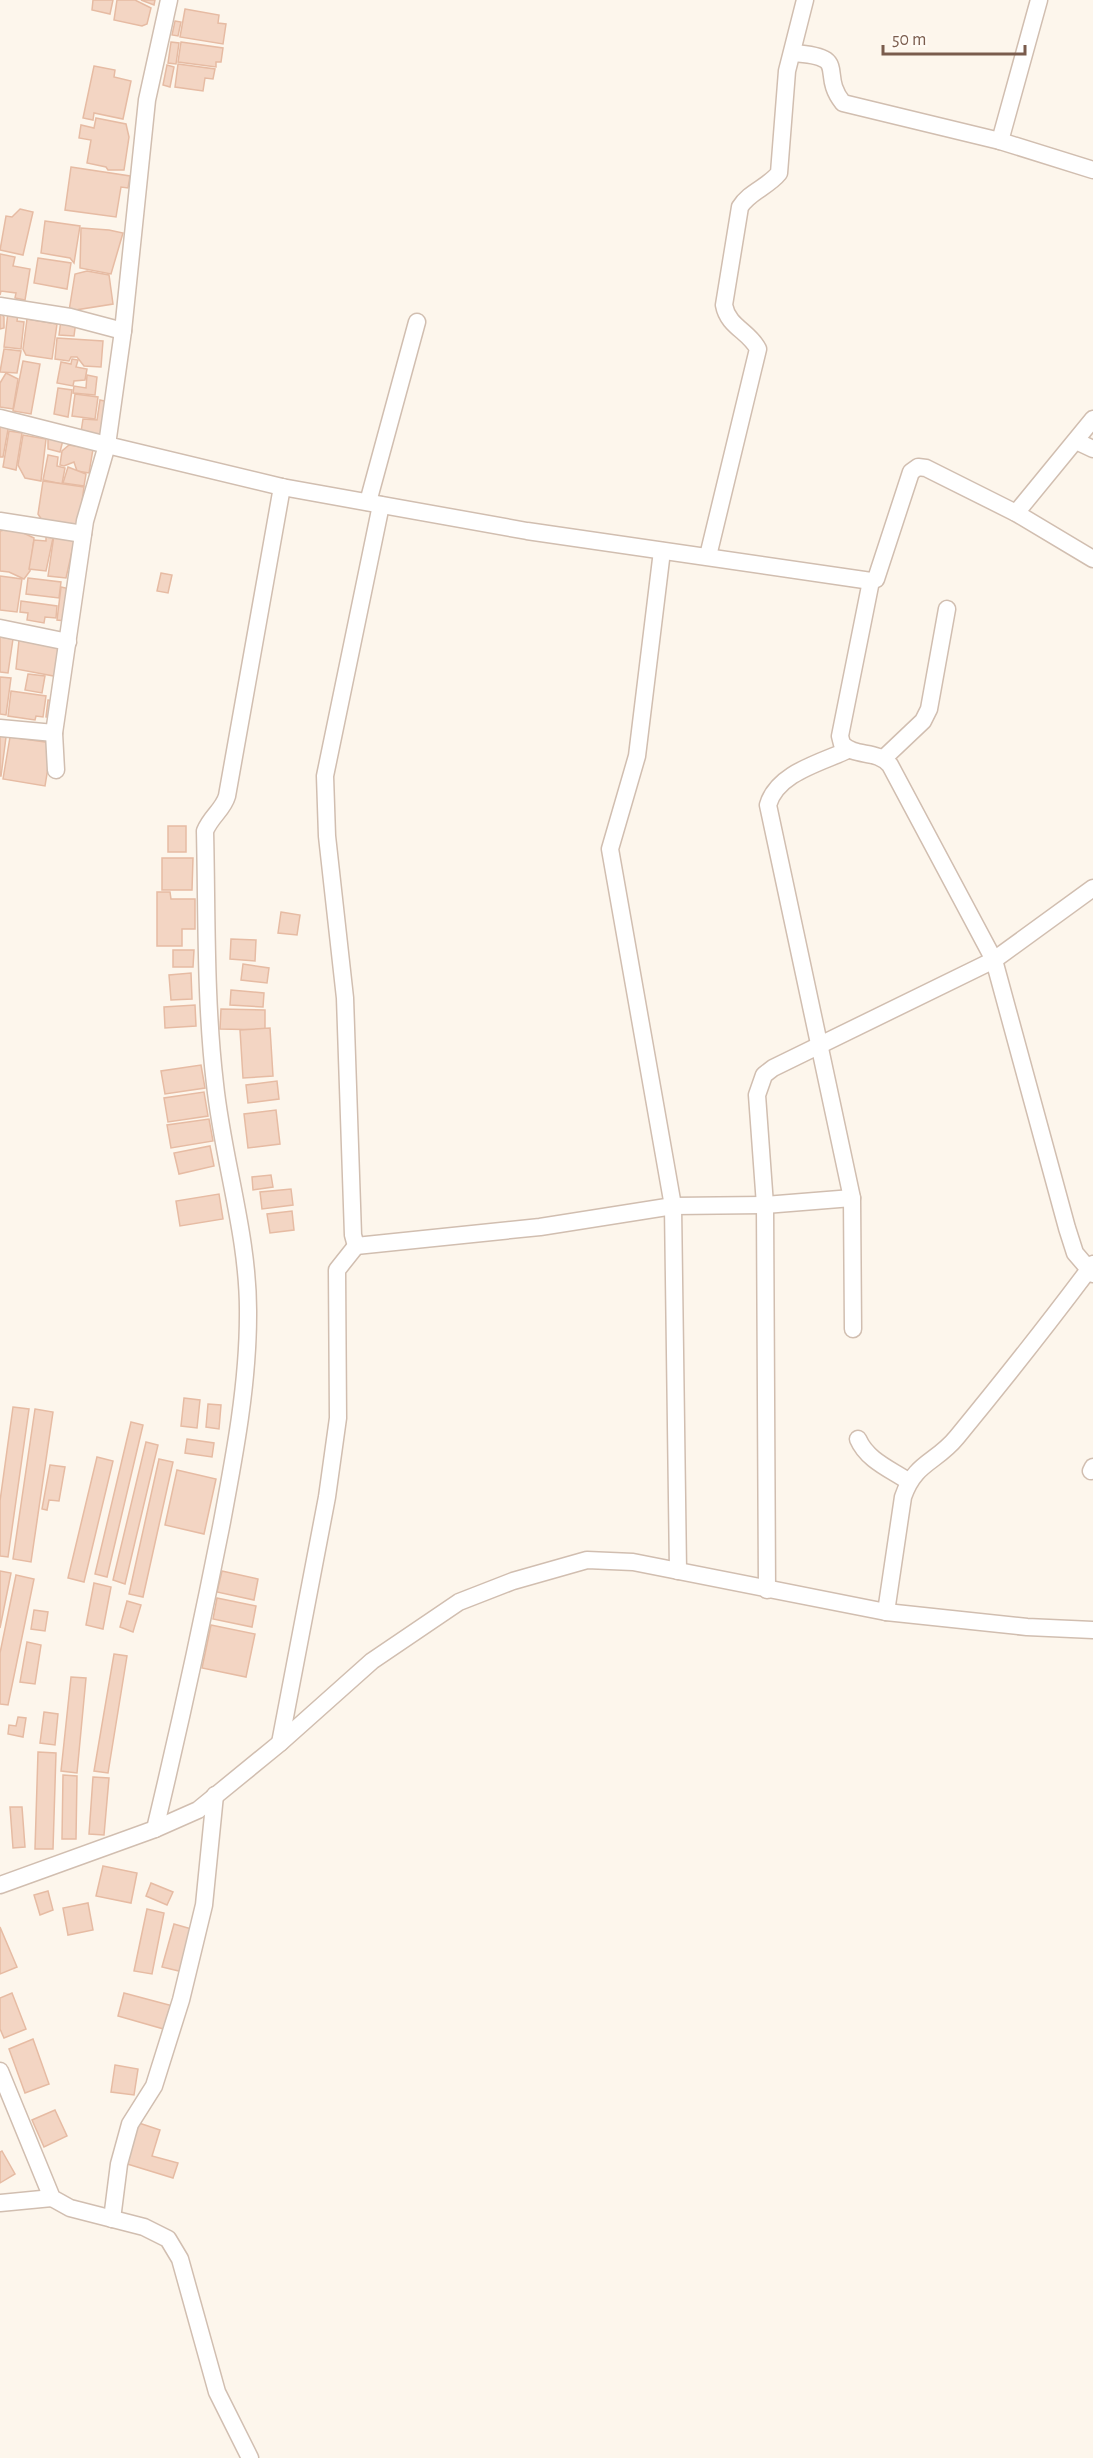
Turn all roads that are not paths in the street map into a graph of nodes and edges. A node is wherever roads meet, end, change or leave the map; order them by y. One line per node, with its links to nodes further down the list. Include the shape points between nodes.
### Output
1 (169, 0): 9 (street, via 147,100)
2 (805, 0): 4 (street)
3 (1039, 0): 5 (street)
4 (793, 53): 5 (street, via 826,59 836,94 843,103); 21 (street, via 783,101 779,172 740,207 724,305 731,323 754,341 758,350)
5 (1000, 141): 6 (street)
6 (1093, 170)
7 (0, 306): 9 (street)
8 (417, 322): 16 (street)
9 (123, 331): 13 (street)
10 (0, 418): 13 (street)
11 (1093, 418): 12 (street)
12 (1076, 441): 14 (street); 17 (street)
13 (107, 445): 15 (street); 19 (street)
14 (1093, 449)
15 (282, 487): 16 (street); 49 (street, via 227,795 224,807 210,819 205,831 208,1016 215,1087 243,1248 249,1314 246,1357 219,1536)
16 (374, 503): 20 (street); 38 (street, via 325,776 327,836 345,998)
17 (1016, 513): 22 (street); 23 (street, via 918,467 911,472 876,579)
18 (0, 521): 19 (street)
19 (83, 534): 26 (street)
20 (662, 550): 21 (street); 37 (street, via 637,756 610,849)
21 (708, 556): 23 (street)
22 (1093, 559)
23 (871, 581): 29 (street, via 840,736)
24 (947, 609): 30 (street, via 929,709 923,721)
25 (0, 628): 26 (street)
26 (68, 642): 28 (street)
27 (0, 728): 28 (street)
28 (54, 733): 31 (street)
29 (848, 750): 30 (street); 34 (street, via 782,781 772,792 768,805)
30 (884, 758): 33 (street)
31 (56, 770)
32 (1093, 888): 33 (street)
33 (994, 960): 34 (street); 39 (street, via 1067,1228 1075,1253)
34 (818, 1044): 35 (street); 36 (street, via 773,1068 759,1085)
35 (852, 1198): 36 (street); 40 (street)
36 (765, 1205): 37 (street); 44 (street)
37 (673, 1206): 38 (street, via 540,1227); 43 (street)
38 (356, 1246): 47 (street, via 337,1270 338,1418 327,1497)
39 (1091, 1270): 42 (street, via 955,1440)
40 (853, 1329)
41 (858, 1439): 42 (street, via 870,1457)
42 (908, 1481): 45 (street)
43 (678, 1571): 44 (street); 47 (street, via 633,1562 587,1560 513,1581 459,1602 372,1661)
44 (767, 1590): 45 (street)
45 (886, 1612): 46 (street)
46 (1093, 1630)
47 (280, 1743): 48 (street)
48 (215, 1795): 49 (street, via 198,1810); 54 (street, via 204,1905 154,2086 130,2124 119,2164)
49 (155, 1829): 50 (street)
50 (0, 1885)
51 (0, 2071): 52 (street)
52 (52, 2198): 53 (street); 54 (street, via 70,2208)
53 (0, 2203)
54 (112, 2219): 55 (street, via 144,2227 168,2239 180,2259 217,2392)
55 (250, 2458)

